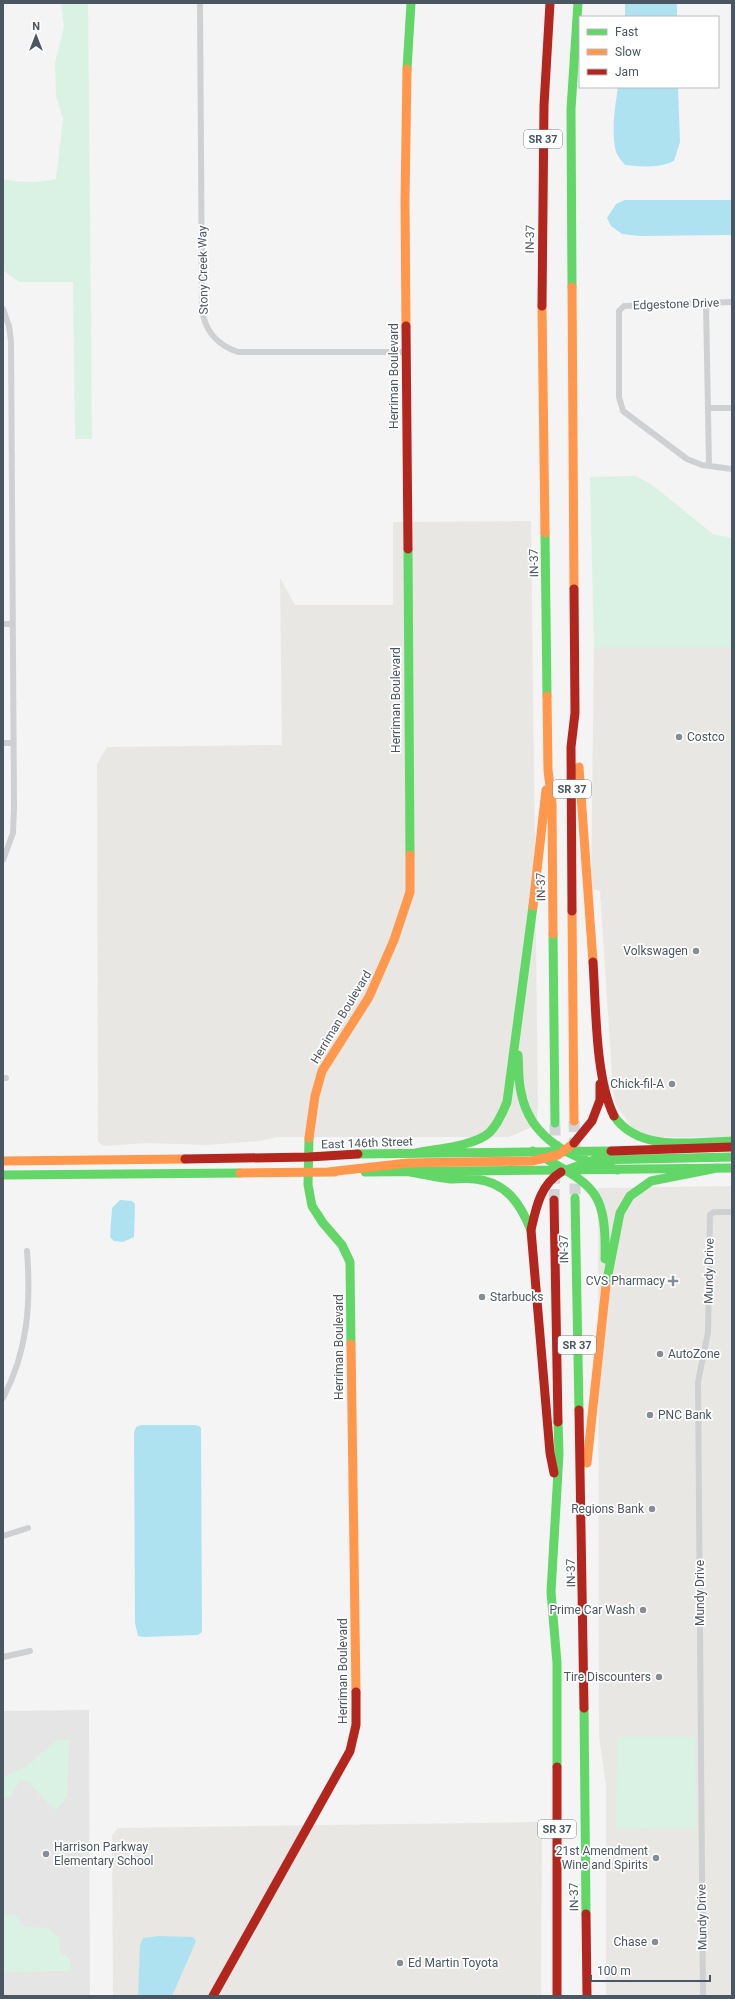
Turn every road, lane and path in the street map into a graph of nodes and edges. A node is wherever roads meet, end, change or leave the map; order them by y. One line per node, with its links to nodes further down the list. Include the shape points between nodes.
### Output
1 (200, 3): 8 (street, Stony Creek Way, via 202,308 208,330 218,342 238,352)
2 (411, 3): 8 (main road, Herriman Boulevard, via 405,125)
3 (550, 3): 22 (main road, IN-37 / SR 37, via 544,105 542,275)
4 (578, 3): 19 (main road, SR 37, via 571,109)
5 (732, 302): 6 (street, Edgestone Drive)
6 (706, 303): 11 (street); 13 (street, Edgestone Drive, via 621,308 619,397 623,411 687,459)
7 (3, 309): 10 (street, via 9,326)
8 (406, 352): 33 (main road, Herriman Boulevard, via 410,892 387,961 375,986 322,1072 314,1099)
9 (3, 383): 10 (street)
10 (10, 383): 16 (street)
11 (708, 408): 12 (street); 13 (street)
12 (732, 408)
13 (709, 466): 14 (street)
14 (732, 469)
15 (3, 503): 16 (street)
16 (11, 503): 18 (street)
17 (3, 624): 18 (street)
18 (12, 624): 21 (street)
19 (575, 713): 25 (main road); 27 (main road, SR 37, via 572,747)
20 (3, 743): 21 (street)
21 (12, 743): 23 (street, via 14,822)
22 (548, 770): 24 (main road); 26 (main road, IN-37 / SR 37, via 552,804)
23 (3, 860)
24 (517, 1033): 31 (main road, via 519,1083 527,1111 543,1136); 32 (main road, via 507,1102 502,1115 490,1132 462,1144)
25 (600, 1061): 28 (main road, via 608,1102 624,1129 654,1141); 31 (main road, via 600,1100 597,1112 581,1138)
26 (555, 1122)
27 (574, 1122)
28 (732, 1140)
29 (732, 1147): 31 (main road, East 146th Street)
30 (533, 1152): 31 (main road, East 146th Street); 32 (main road, East 146th Street); 35 (main road)
31 (564, 1152): 35 (main road); 37 (main road)
32 (416, 1153): 33 (main road, East 146th Street)
33 (309, 1157): 36 (main road, East 146th Street); 42 (main road, Herriman Boulevard)
34 (732, 1157): 37 (main road)
35 (544, 1158): 40 (main road); 43 (main road, via 532,1161 408,1163)
36 (3, 1161)
37 (586, 1162): 40 (main road); 41 (main road)
38 (717, 1168): 39 (main road); 41 (main road); 51 (main road, via 660,1178 644,1185 630,1196 620,1214)
39 (732, 1168)
40 (564, 1170): 41 (main road); 44 (main road); 49 (main road, via 554,1176 539,1196); 51 (main road, via 582,1179 591,1189 604,1217)
41 (618, 1170)
42 (308, 1172): 43 (main road); 45 (main road); 61 (main road, Herriman Boulevard, via 311,1208 317,1218 344,1246 350,1262 356,1725 350,1751)
43 (328, 1172): 44 (main road)
44 (410, 1172): 49 (main road, via 451,1179 478,1179 496,1184 514,1197 521,1206)
45 (3, 1175)
46 (575, 1198): 54 (main road, IN-37 / SR 37)
47 (554, 1200): 53 (main road, IN-37 / SR 37, via 559,1454)
48 (732, 1212): 64 (street, Mundy Drive, via 714,1212 710,1215 708,1332 698,1382)
49 (531, 1230): 53 (main road, via 550,1453)
50 (27, 1251): 52 (street, via 27,1323 17,1366)
51 (604, 1293): 54 (main road, via 587,1464)
52 (3, 1398)
53 (557, 1488): 60 (main road, IN-37 / SR 37, via 551,1592 557,1662)
54 (581, 1491): 59 (main road, IN-37 / SR 37)
55 (28, 1528): 56 (street)
56 (3, 1536)
57 (30, 1651): 58 (street)
58 (3, 1657)
59 (587, 1939): 62 (main road, IN-37 / SR 37); 63 (main road)
60 (556, 1994)
61 (213, 1996)
62 (588, 1996)
63 (595, 1996)
64 (703, 1996)

